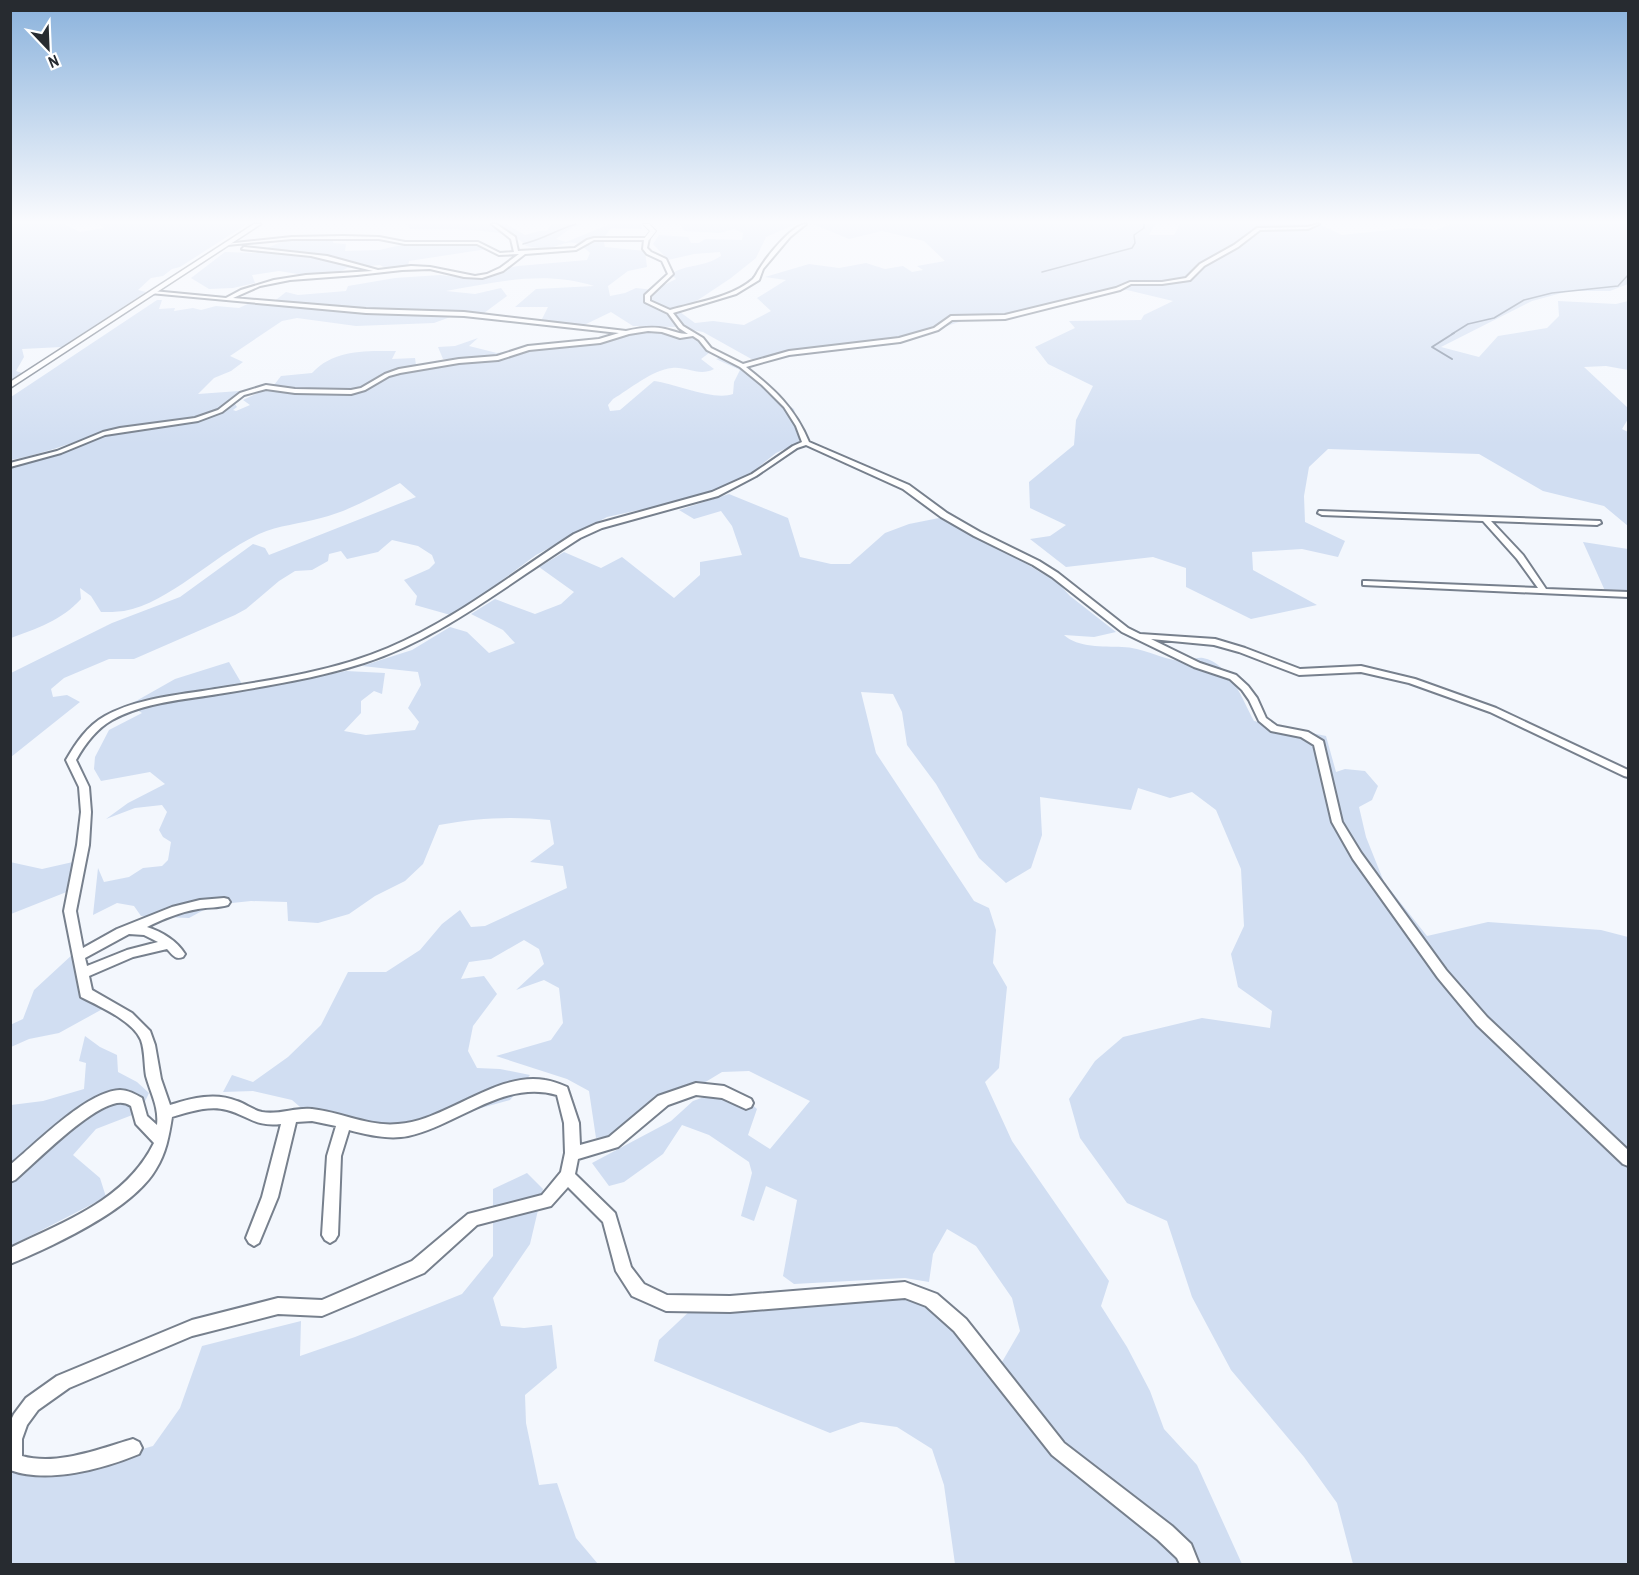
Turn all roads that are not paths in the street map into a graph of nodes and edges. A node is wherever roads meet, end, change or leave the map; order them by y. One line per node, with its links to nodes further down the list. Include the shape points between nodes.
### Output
1 (146, 298): 12 (main road)
2 (208, 298): 7 (street)
3 (230, 298): 7 (street)
4 (647, 298): 8 (street)
5 (719, 298): 8 (street)
6 (1085, 298): 11 (street, via 994,318 959,316 900,340 789,353)
7 (227, 299): 9 (street, via 374,312 464,314)
8 (670, 312): 10 (street)
9 (628, 332): 10 (street, via 658,329 680,336); 14 (street, via 600,341 528,348 498,358 399,371 351,392 266,387 242,394 220,411 196,420 120,430)
10 (692, 335): 11 (street)
11 (742, 366): 13 (street, via 786,406)
12 (10, 386)
13 (806, 442): 21 (street, via 906,487 961,524 1055,574 1117,625); 25 (street, via 715,494 599,526 577,536 421,637 389,650 328,669 148,705 115,715 93,730 71,760 84,787 86,813 70,911)
14 (10, 465)
15 (1322, 513): 16 (street)
16 (1485, 519): 17 (street); 19 (street, via 1520,557)
17 (1597, 523)
18 (1366, 583): 19 (street)
19 (1543, 590): 20 (street)
20 (1629, 595)
21 (1137, 635): 22 (street, via 1215,642 1299,672 1361,669 1412,681 1493,710); 33 (street, via 1197,665 1233,677 1254,700 1262,719 1274,729 1304,734 1319,743 1337,822 1442,974 1482,1022)
22 (1629, 774)
23 (224, 902): 24 (street, via 178,909)
24 (129, 930): 25 (street); 26 (street, via 138,929 163,938 175,949 131,953)
25 (80, 955): 26 (street)
26 (83, 973): 28 (street, via 86,993 122,1013 145,1034)
27 (746, 1103): 32 (street, via 724,1092 696,1089 663,1100 613,1142)
28 (165, 1113): 29 (street, via 194,1104 230,1104 262,1118); 31 (street)
29 (290, 1117): 30 (street, via 312,1115); 37 (street, via 270,1197)
30 (344, 1123): 32 (street, via 387,1132 407,1130 488,1097 547,1084 562,1091 574,1133); 36 (street, via 334,1156)
31 (162, 1140): 34 (street, via 141,1119 137,1102 130,1097 108,1099 91,1107); 38 (street, via 149,1171 129,1191 92,1215)
32 (574, 1154): 35 (street)
33 (1629, 1159)
34 (10, 1175)
35 (567, 1176): 39 (street, via 546,1201 473,1220 418,1267 322,1308 278,1306 192,1328 63,1382 32,1404 20,1420 12,1450 13,1462 24,1467 85,1461); 40 (street, via 610,1218 624,1271 638,1290 666,1303 730,1304 905,1290 932,1300 960,1325 1058,1449 1166,1533 1184,1551)
36 (330, 1235)
37 (254, 1238)
38 (10, 1256)
39 (133, 1448)
40 (1190, 1564)

